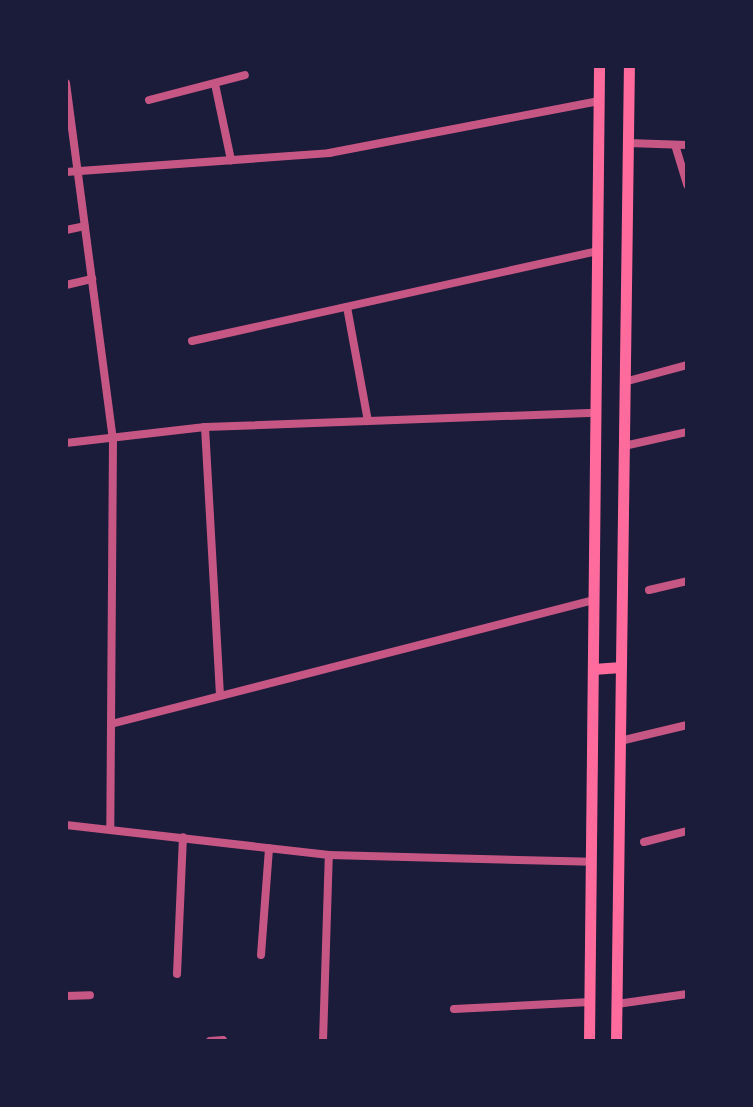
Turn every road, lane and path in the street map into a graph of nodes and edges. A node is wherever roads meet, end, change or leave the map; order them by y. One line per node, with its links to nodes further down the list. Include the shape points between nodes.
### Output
1 (599, 66): 7 (main road)
2 (629, 66): 8 (main road)
3 (245, 75): 5 (street)
4 (66, 83): 12 (street)
5 (215, 84): 6 (street); 11 (street)
6 (149, 100)
7 (599, 101): 11 (street, via 329,153); 17 (main road)
8 (628, 143): 10 (street); 23 (main road)
9 (687, 145): 10 (street)
10 (676, 148): 14 (street)
11 (231, 160): 12 (street)
12 (78, 170): 13 (street); 15 (street)
13 (66, 172)
14 (687, 185)
15 (85, 226): 16 (street); 18 (street)
16 (66, 230)
17 (598, 251): 20 (street); 24 (main road)
18 (92, 279): 19 (street); 28 (street)
19 (66, 285)
20 (347, 307): 21 (street); 25 (street)
21 (192, 341)
22 (687, 365): 23 (street)
23 (624, 382): 30 (main road)
24 (596, 413): 25 (street); 33 (main road)
25 (368, 421): 26 (street)
26 (205, 427): 28 (street); 36 (street)
27 (687, 432): 30 (street)
28 (113, 439): 29 (street); 37 (street)
29 (66, 443)
30 (624, 446): 34 (main road)
31 (687, 581): 32 (street)
32 (649, 590)
33 (594, 600): 35 (main road); 36 (street)
34 (621, 667): 35 (main road); 39 (main road)
35 (593, 669): 47 (main road)
36 (220, 696): 37 (street)
37 (111, 724): 41 (street)
38 (687, 725): 39 (street)
39 (620, 741): 54 (main road)
40 (66, 825): 41 (street)
41 (110, 829): 43 (street)
42 (687, 831): 44 (street)
43 (183, 837): 45 (street); 49 (street)
44 (644, 842)
45 (269, 848): 46 (street); 48 (street)
46 (329, 855): 47 (street); 58 (street)
47 (591, 862): 53 (main road)
48 (261, 955)
49 (177, 974)
50 (687, 994): 54 (street)
51 (90, 995): 52 (street)
52 (66, 996)
53 (590, 1002): 55 (street); 59 (main road)
54 (617, 1004): 60 (main road)
55 (454, 1009)
56 (223, 1040): 57 (street)
57 (210, 1041)
58 (323, 1041)
59 (589, 1041)
60 (616, 1041)

